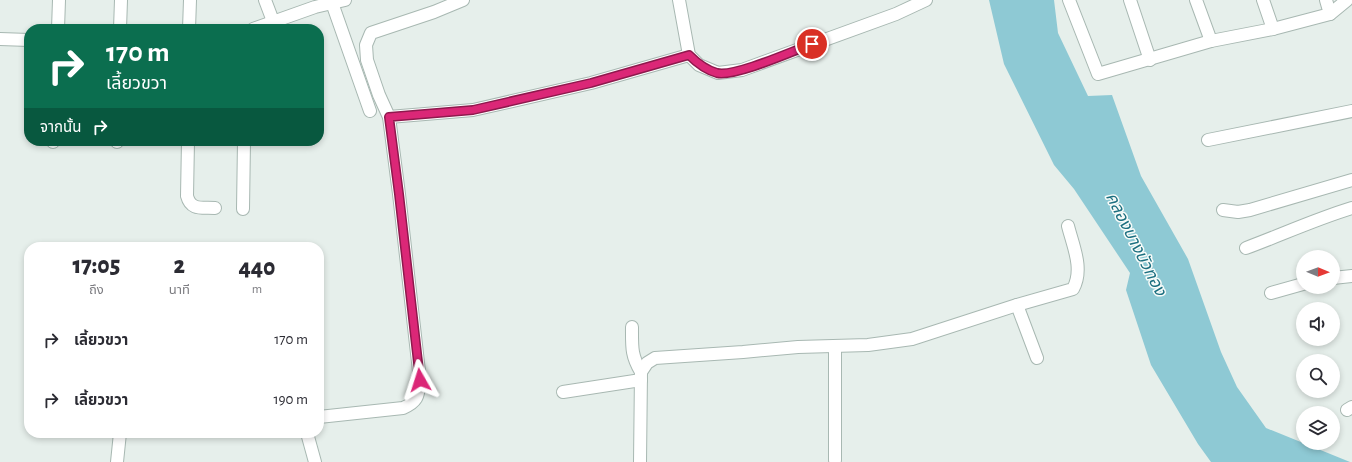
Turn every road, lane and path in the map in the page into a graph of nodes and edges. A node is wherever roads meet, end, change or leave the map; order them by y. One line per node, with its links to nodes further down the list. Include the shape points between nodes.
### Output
1 (59, 0): 17 (street)
2 (121, 0): 18 (street)
3 (190, 0): 19 (street)
4 (265, 0): 20 (street)
5 (345, 0): 15 (street)
6 (463, 0): 30 (street, via 371,33 366,45 367,60)
7 (679, 0): 26 (street)
8 (926, 0): 26 (street, via 896,14 742,70 718,73 699,65)
9 (1069, 0): 27 (street, via 1098,74)
10 (1130, 0): 27 (street)
11 (1196, 0): 25 (street)
12 (1263, 0): 22 (street)
13 (1326, 0): 16 (street)
14 (1347, 0): 16 (street)
15 (331, 2): 21 (street); 28 (street)
16 (1330, 14): 22 (street)
17 (58, 24)
18 (120, 24)
19 (189, 24)
20 (273, 24)
21 (278, 24)
22 (1273, 29): 25 (street)
23 (0, 39): 24 (street)
24 (24, 40)
25 (1211, 41): 27 (street)
26 (689, 55): 30 (street, via 591,83 473,110)
27 (1150, 60)
28 (370, 111)
29 (1352, 111): 31 (street)
30 (389, 117): 51 (street, via 420,380 418,396 412,404 403,408)
31 (1208, 140)
32 (188, 146): 35 (street, via 189,203 193,206)
33 (244, 146): 37 (street)
34 (1352, 180): 38 (street, via 1250,210)
35 (215, 208)
36 (1352, 208): 40 (street)
37 (243, 209)
38 (1223, 210)
39 (1068, 226): 45 (street, via 1078,268 1078,281 1074,289)
40 (1246, 248)
41 (1352, 276): 42 (street)
42 (1340, 277)
43 (1296, 286): 44 (street)
44 (1271, 293)
45 (1017, 305): 47 (street, via 912,339); 48 (street)
46 (632, 327): 49 (street, via 632,352)
47 (835, 347): 49 (street, via 798,347 655,358 647,362); 54 (street)
48 (1037, 358)
49 (641, 376): 50 (street); 57 (street)
50 (563, 392)
51 (324, 416)
52 (119, 438): 55 (street)
53 (309, 438): 56 (street)
54 (835, 460)
55 (117, 462)
56 (315, 462)
57 (640, 462)

